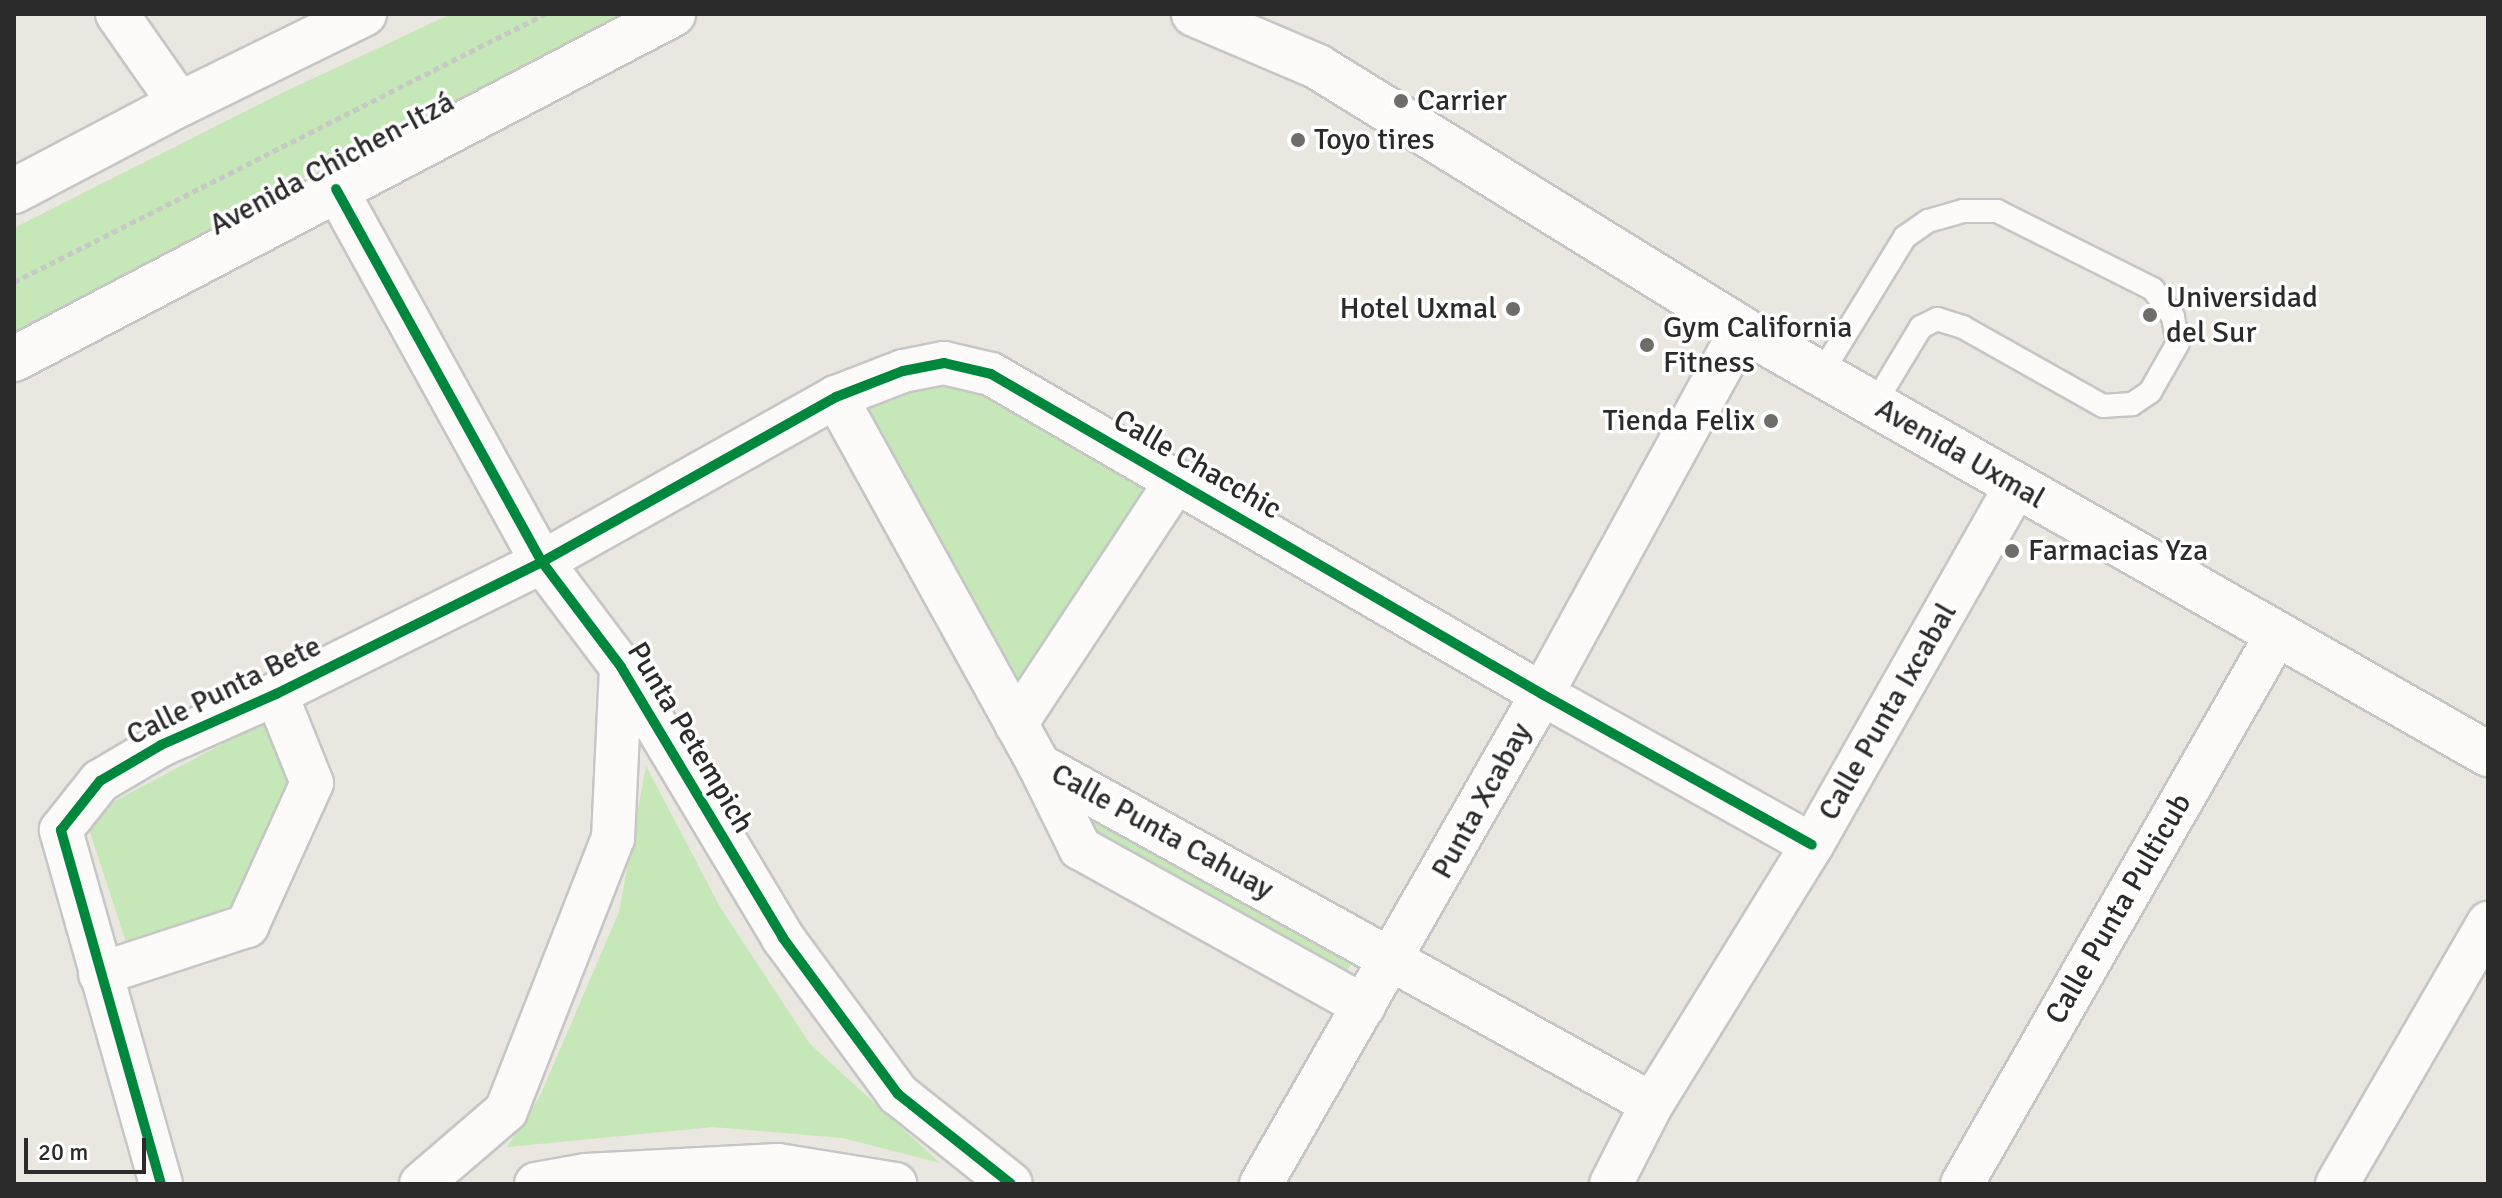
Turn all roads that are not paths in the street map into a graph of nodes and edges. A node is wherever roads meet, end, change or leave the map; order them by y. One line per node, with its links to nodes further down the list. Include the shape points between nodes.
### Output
1 (117, 14): 7 (street)
2 (364, 14): 7 (main road)
3 (673, 14): 8 (main road, Avenida Chichen-Itzá)
4 (1194, 14): 6 (main road, Avenida Uxmal)
5 (1274, 16): 6 (main road, Avenida Uxmal)
6 (1318, 67): 10 (main road, Avenida Uxmal)
7 (180, 104): 9 (main road)
8 (336, 189): 11 (main road, Avenida Chichen-Itzá); 17 (street, Punta Petempich)
9 (14, 191)
10 (1742, 329): 12 (main road, Avenida Uxmal); 21 (street, Punta Xcabay)
11 (14, 359)
12 (1821, 374): 14 (main road, Avenida Uxmal); 14 (lane, via 1905,237 1928,221 1963,211 1997,211 2153,289 2173,317 2178,343 2150,392 2132,404 2103,406 1963,327 1937,319 1921,327)
13 (836, 397): 15 (street, Calle Chacchic, via 903,371 944,363 991,374); 17 (street, Calle Chacchic); 22 (street, Calle Punta Cahuay)
14 (1874, 405): 16 (main road, Avenida Uxmal)
15 (1177, 480): 21 (street, Calle Chacchic); 22 (street)
16 (2016, 486): 18 (main road, Avenida Uxmal); 25 (street, Calle Punta Ixcabal)
17 (542, 562): 19 (street, Punta Petempich); 20 (street, Calle Punta Bete)
18 (2277, 634): 23 (main road, Avenida Uxmal); 38 (street, Calle Punta Pulticub)
19 (621, 667): 32 (street, via 613,838 506,1111); 35 (street, Punta Petempich, via 783,938 898,1094)
20 (276, 694): 28 (street, via 312,783 247,926); 28 (street, Calle Punta Bete, via 161,745 100,781 61,830)
21 (1542, 694): 25 (street, Calle Chacchic); 27 (street, Punta Xcabay)
22 (1016, 724): 24 (street, Calle Punta Cahuay)
23 (2488, 754)
24 (1039, 765): 27 (street, Calle Punta Cahuay); 29 (street, via 1080,848)
25 (1812, 845): 30 (street, Calle Punta Ixcabal)
26 (2488, 923): 39 (street)
27 (1393, 958): 29 (street, Punta Xcabay); 30 (street, Calle Punta Cahuay)
28 (100, 974): 31 (street, Calle Punta Bete)
29 (1364, 1006): 36 (street, Punta Xcabay)
30 (1652, 1104): 37 (street, Calle Punta Ixcabal)
31 (161, 1184)
32 (421, 1184)
33 (536, 1184): 34 (street, via 586,1175 778,1165)
34 (895, 1184)
35 (1011, 1184)
36 (1261, 1184)
37 (1611, 1184)
38 (1962, 1184)
39 (2337, 1184)

